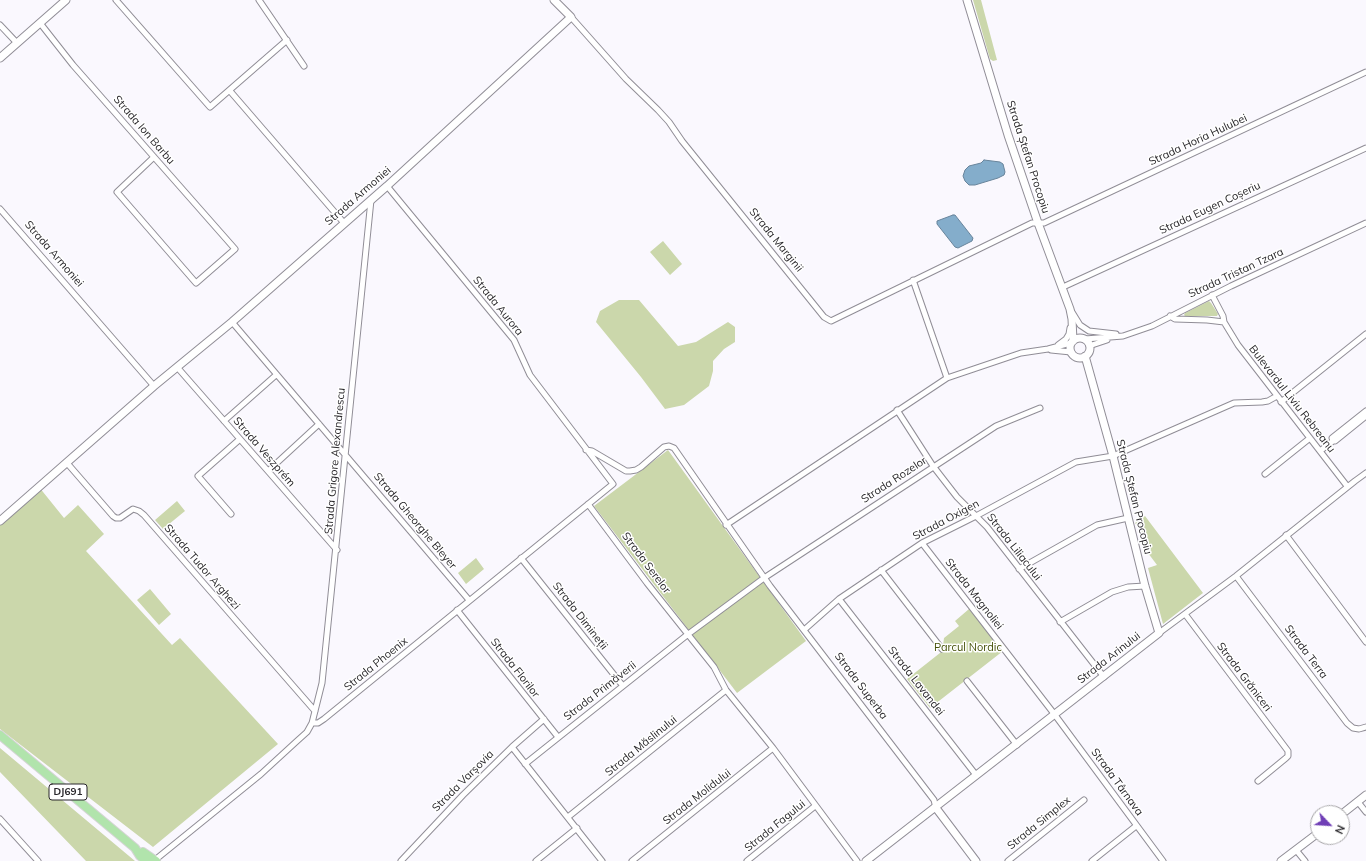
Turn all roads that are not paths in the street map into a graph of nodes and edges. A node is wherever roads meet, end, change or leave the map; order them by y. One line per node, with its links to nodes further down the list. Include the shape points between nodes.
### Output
1 (66, 0): 7 (street)
2 (116, 0): 14 (street, via 210,108)
3 (259, 0): 9 (street)
4 (554, 0): 6 (street, Strada Marginii)
5 (967, 0): 21 (street, Strada Ștefan Procopiu)
6 (571, 17): 17 (street, Strada Armoniei); 23 (street, Strada Marginii, via 626,79 669,122 827,320 831,321)
7 (40, 23): 10 (street); 16 (street, Strada Ion Barbu, via 73,65)
8 (0, 25): 10 (street)
9 (286, 40): 12 (street); 14 (street)
10 (17, 43): 11 (street)
11 (0, 58)
12 (304, 66)
13 (1366, 72): 21 (street, Strada Horia Hulubei)
14 (230, 91): 20 (street)
15 (1366, 148): 24 (street, Strada Eugen Coșeriu)
16 (154, 157): 16 (street, Strada Ion Barbu, via 117,192 196,283 235,249)
17 (387, 186): 18 (street, Strada Armoniei); 55 (street, Strada Aurora, via 514,340 530,376)
18 (371, 200): 20 (street, Strada Armoniei); 57 (street, Strada Grigore Alexandrescu)
19 (0, 209): 43 (street, Strada Armoniei)
20 (344, 223): 29 (street, Strada Armoniei)
21 (1038, 223): 23 (street, Strada Marginii, via 1032,223); 24 (street, Strada Ștefan Procopiu)
22 (1366, 223): 25 (street, Strada Tristan Tzara)
23 (913, 280): 42 (street)
24 (1062, 287): 26 (street, Strada Ștefan Procopiu)
25 (1212, 295): 27 (street, Strada Tristan Tzara); 30 (street, Bulevardul Liviu Rebreanu)
26 (1070, 309): 28 (street, Strada Ștefan Procopiu); 32 (street, via 1080,325 1089,331); 37 (street, via 1069,334 1062,342)
27 (1170, 316): 30 (street, via 1175,319); 32 (street, Strada Tristan Tzara, via 1152,326)
28 (1072, 319): 34 (street, Strada Ștefan Procopiu); 35 (street, Strada Ștefan Procopiu)
29 (232, 322): 40 (street, Strada Armoniei); 41 (street, Strada Gheorghe Bleyer)
30 (1224, 322): 44 (street, Bulevardul Liviu Rebreanu)
31 (1366, 334): 45 (street)
32 (1123, 336): 33 (street, Strada Tristan Tzara)
33 (1114, 337): 34 (street, Strada Tristan Tzara); 36 (street, Strada Tristan Tzara)
34 (1083, 339): 35 (street); 36 (street)
35 (1072, 342): 37 (street); 38 (street)
36 (1089, 346): 39 (street, via 1089,352)
37 (1048, 349): 38 (street); 42 (street, via 1021,353)
38 (1071, 352): 39 (street, via 1074,356)
39 (1082, 356): 58 (street, Strada Ștefan Procopiu)
40 (177, 367): 43 (street, Strada Armoniei); 50 (street, Strada Veszprém)
41 (276, 375): 50 (street); 51 (street, Strada Gheorghe Bleyer)
42 (947, 378): 47 (street)
43 (154, 386): 59 (street, Strada Armoniei)
44 (1277, 396): 45 (street, Bulevardul Liviu Rebreanu); 58 (street, Strada Oxigen, via 1262,402 1234,403)
45 (1282, 402): 52 (street, Bulevardul Liviu Rebreanu)
46 (1040, 408): 60 (street, Strada Rozelor, via 996,426)
47 (898, 410): 60 (street, Strada Liliacului); 71 (street)
48 (1366, 411): 54 (street, via 1332,438)
49 (1366, 416): 54 (street)
50 (224, 421): 53 (street, Strada Veszprém)
51 (318, 424): 57 (street, Strada Gheorghe Bleyer); 61 (street)
52 (1310, 438): 56 (street, Bulevardul Liviu Rebreanu); 63 (street)
53 (240, 440): 61 (street, Strada Veszprém); 67 (street, via 198,476)
54 (1333, 441): 56 (street)
55 (586, 450): 64 (street, Strada Aurora); 71 (street, Strada Superba, via 630,471 641,467 664,447 672,446)
56 (1320, 451): 65 (street, Bulevardul Liviu Rebreanu)
57 (345, 455): 74 (street, Strada Grigore Alexandrescu); 82 (street, Strada Gheorghe Bleyer)
58 (1113, 456): 68 (street, Strada Oxigen, via 1076,462); 69 (street, Strada Ștefan Procopiu)
59 (67, 463): 70 (street, Strada Armoniei); 95 (street, Strada Tudor Arghezi, via 114,517 120,518 133,509 144,515)
60 (933, 466): 68 (street, Strada Liliacului, via 957,497); 79 (street, Strada Rozelor)
61 (268, 471): 74 (street, Strada Veszprém)
62 (1366, 473): 65 (street, Strada Arinului)
63 (1265, 474)
64 (613, 484): 66 (street, Strada Phoenix)
65 (1347, 486): 72 (street, Strada Arinului)
66 (588, 504): 75 (street, Strada Phoenix); 88 (street, Strada Serelor)
67 (231, 514)
68 (976, 516): 73 (street, Strada Oxigen); 76 (street, Strada Liliacului)
69 (1128, 518): 76 (street, via 1097,525); 80 (street, Strada Ștefan Procopiu)
70 (0, 521)
71 (726, 525): 79 (street, Strada Superba)
72 (1286, 536): 78 (street, Strada Arinului); 89 (street)
73 (922, 543): 77 (street, Strada Oxigen); 96 (street, Strada Magnoliei)
74 (336, 550): 95 (street, Strada Grigore Alexandrescu, via 322,683)
75 (521, 558): 82 (street, Strada Phoenix); 93 (street, Strada Dimineții)
76 (1019, 569): 85 (street, Strada Liliacului)
77 (881, 570): 81 (street, Strada Oxigen); 90 (street)
78 (1236, 576): 84 (street, Strada Arinului); 99 (street, Strada Terra, via 1347,723 1353,728)
79 (764, 578): 86 (street, Strada Superba); 88 (street, Strada Rozelor)
80 (1145, 586): 85 (street, via 1128,587 1112,592); 87 (street, Strada Ștefan Procopiu)
81 (839, 599): 86 (street, Strada Oxigen); 106 (street, Strada Lavandei)
82 (469, 600): 83 (street, Strada Phoenix)
83 (457, 610): 97 (street, Strada Florilor); 98 (street, Strada Phoenix, via 324,719)
84 (1185, 614): 87 (street, Strada Arinului); 107 (street, Strada Grăniceri, via 1288,752 1286,758)
85 (1060, 622): 91 (street, Strada Liliacului)
86 (804, 630): 112 (street, Strada Superba, via 934,800)
87 (1159, 633): 91 (street, Strada Arinului)
88 (687, 635): 93 (street, Strada Primăverii); 94 (street, Strada Serelor, via 714,667)
89 (1366, 642)
90 (942, 649)
91 (1104, 677): 96 (street, Strada Arinului)
92 (967, 681): 102 (street)
93 (623, 686): 101 (street, Strada Primăverii)
94 (726, 690): 104 (street, Strada Serelor); 115 (street, Strada Măslinului)
95 (315, 711): 98 (street, Strada Grigore Alexandrescu)
96 (1055, 715): 102 (street, Strada Arinului); 117 (street, Strada Târnava)
97 (544, 720): 101 (street, Strada Florilor); 103 (street, Strada Varșovia)
98 (312, 723): 123 (street, Strada Phoenix, via 307,732 261,774)
99 (1366, 727)
100 (0, 735): 123 (main road, DJ691)
101 (558, 737): 105 (street, Strada Primăverii)
102 (1017, 745): 106 (street, Strada Arinului)
103 (512, 747): 105 (street); 124 (street, Strada Varșovia)
104 (773, 748): 111 (street, Strada Serelor); 127 (street, Strada Molidului)
105 (525, 764): 115 (street)
106 (976, 775): 112 (street, Strada Arinului)
107 (1258, 781)
108 (1366, 795): 110 (street)
109 (1084, 800): 131 (street, Strada Simplex)
110 (1358, 802): 113 (street); 114 (street)
111 (815, 806): 128 (street, Strada Fagului); 129 (street, Strada Serelor)
112 (936, 808): 121 (street, Strada Arinului); 130 (street, Strada Superba)
113 (1350, 808)
114 (1366, 812)
115 (568, 817): 118 (street)
116 (0, 819): 122 (street)
117 (1136, 826): 132 (street); 133 (street, Strada Târnava)
118 (577, 828): 125 (street); 126 (street)
119 (1310, 839): 120 (street)
120 (1296, 850): 134 (street); 135 (street)
121 (871, 860)
122 (38, 861)
123 (153, 861)
124 (401, 861)
125 (536, 861)
126 (602, 861)
127 (632, 861)
128 (747, 861)
129 (857, 861)
130 (976, 861)
131 (1008, 861)
132 (1092, 861)
133 (1163, 861)
134 (1281, 861)
135 (1305, 861)

